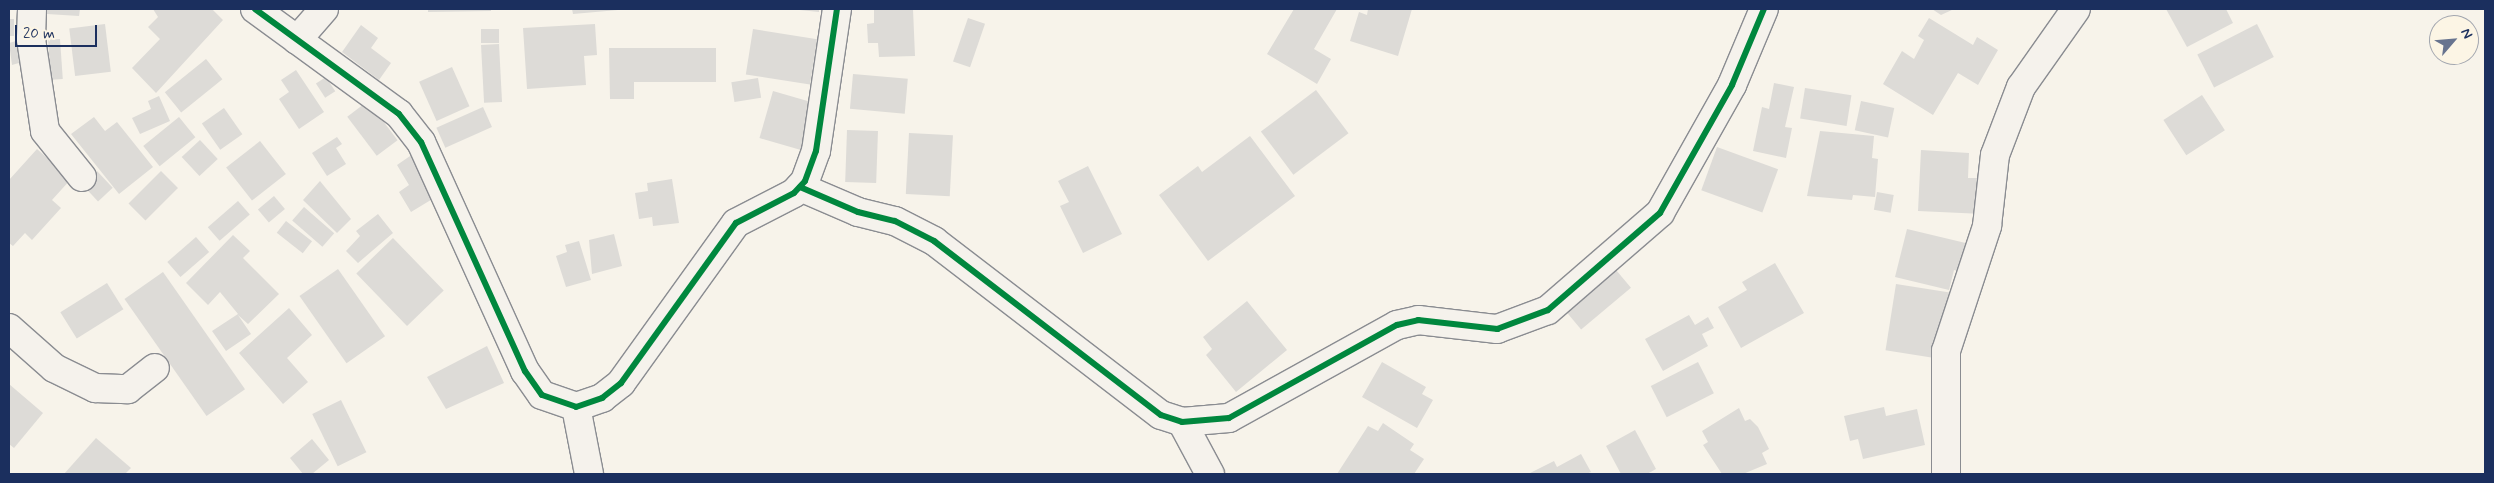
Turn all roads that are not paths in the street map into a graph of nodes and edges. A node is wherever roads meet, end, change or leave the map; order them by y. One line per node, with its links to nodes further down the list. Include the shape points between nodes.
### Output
1 (32, 9): 8 (street, via 31,39 45,131)
2 (255, 9): 7 (street)
3 (324, 9): 7 (street)
4 (837, 9): 9 (street, via 816,151)
5 (1764, 9): 13 (street, via 1732,85 1660,213 1548,310 1497,330 1418,320 1397,324 1229,418)
6 (2076, 9): 16 (street, via 2021,87 1995,155 1987,226 1946,351)
7 (297, 40): 12 (street, via 399,114 421,142 525,371 542,395)
8 (82, 177)
9 (800, 188): 12 (street, via 736,223 621,383 602,398); 13 (street, via 858,212 895,221 934,240 1161,415)
10 (9, 328): 11 (street, via 54,368 95,388 128,388)
11 (156, 368)
12 (576, 407): 14 (street)
13 (1182, 422): 15 (street)
14 (590, 474)
15 (1210, 474)
16 (1946, 474)

